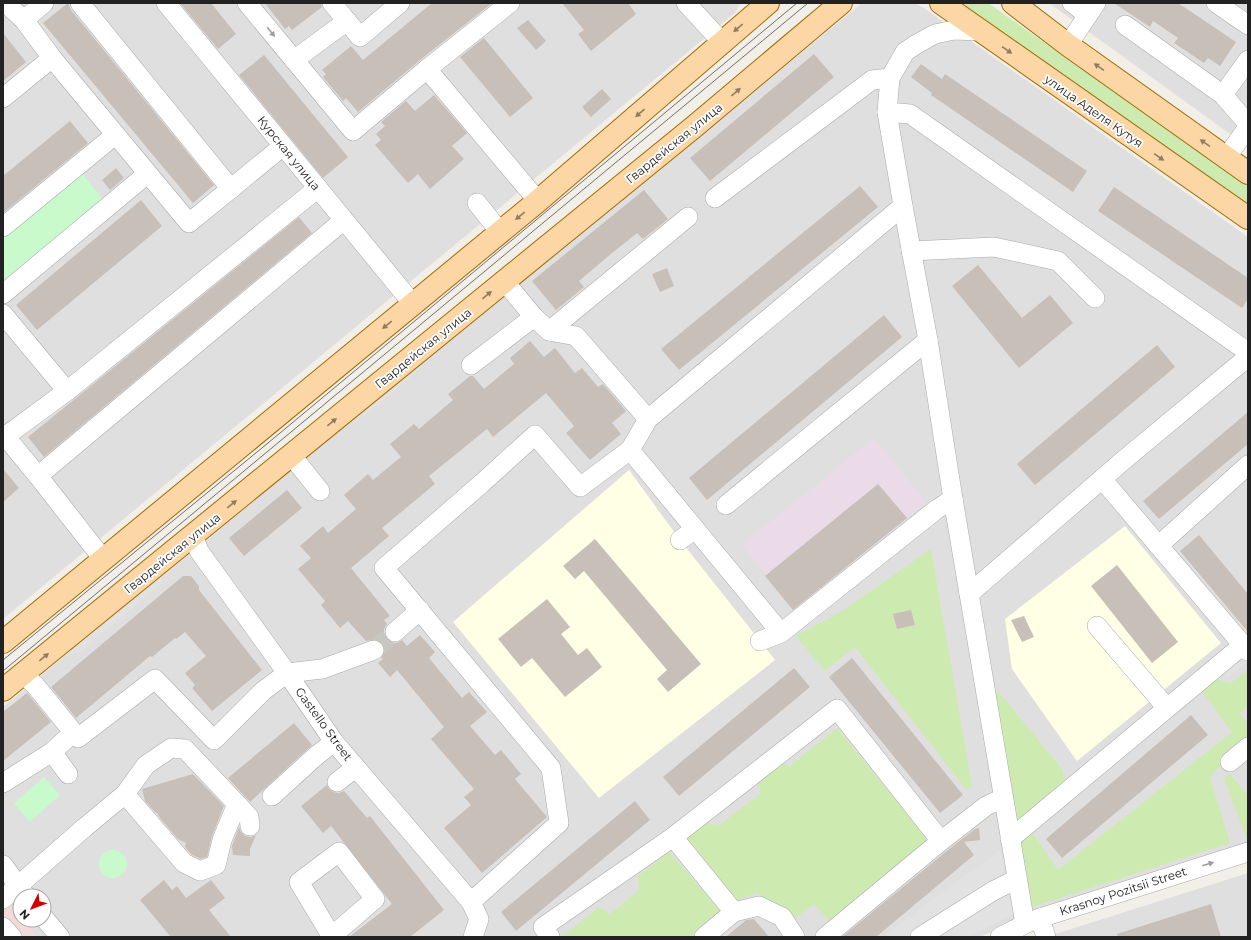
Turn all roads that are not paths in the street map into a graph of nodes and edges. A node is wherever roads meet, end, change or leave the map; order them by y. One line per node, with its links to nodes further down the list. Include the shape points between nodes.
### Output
1 (44, 3): 16 (street)
2 (80, 3): 39 (street)
3 (166, 3): 34 (street, Курская улица)
4 (247, 3): 24 (street, one-way to 24)
5 (332, 3): 17 (street)
6 (400, 3): 17 (street, via 360,37)
7 (510, 3): 26 (street)
8 (686, 3): 21 (street)
9 (768, 3): 21 (main road, one-way to 21)
10 (842, 3): 50 (main road, Гвардейская улица, one-way to 10)
11 (941, 3): 20 (main road, улица Аделя Кутуя)
12 (1013, 3): 22 (main road)
13 (1072, 3): 15 (street)
14 (1216, 3): 19 (street)
15 (1092, 9): 22 (street)
16 (12, 13): 23 (street)
17 (347, 21): 24 (street)
18 (1125, 25): 28 (street)
19 (1248, 25)
20 (980, 31): 27 (street, via 954,30 935,34 905,52); 45 (main road, улица Аделя Кутуя, one-way to 45)
21 (722, 42): 41 (main road, one-way to 41)
22 (1068, 45): 35 (main road, one-way to 22)
23 (52, 58): 29 (street); 33 (street)
24 (294, 60): 26 (street, via 353,131)
25 (1248, 60): 28 (street)
26 (427, 69): 41 (street)
27 (890, 78): 30 (street); 40 (street, via 872,80)
28 (1223, 95): 31 (street)
29 (3, 98)
30 (887, 112): 43 (street); 58 (street, via 910,114)
31 (1248, 124)
32 (1248, 127): 35 (street)
33 (115, 135): 37 (street); 47 (street)
34 (283, 146): 38 (street, Курская улица); 39 (street)
35 (1226, 158): 36 (main road)
36 (1248, 173)
37 (148, 174): 39 (street, via 189,223); 51 (street)
38 (318, 188): 46 (street, Курская улица); 61 (street)
39 (232, 189)
40 (715, 198)
41 (538, 201): 48 (main road, one-way to 48)
42 (477, 203): 48 (street)
43 (903, 206): 49 (street); 62 (street)
44 (688, 217): 56 (street)
45 (1248, 218)
46 (344, 220): 53 (street, Курская улица); 67 (street)
47 (3, 228)
48 (500, 232): 53 (main road)
49 (911, 251): 52 (street, via 994,247 1058,261); 57 (street)
50 (504, 281): 55 (street); 65 (main road, Гвардейская улица, one-way to 50)
51 (3, 294)
52 (1095, 298)
53 (413, 304): 74 (main road, one-way to 74)
54 (3, 314): 61 (street)
55 (534, 317): 56 (street); 60 (street)
56 (549, 331): 62 (street, via 576,336)
57 (928, 340): 70 (street); 71 (street)
58 (1248, 352)
59 (1248, 357): 68 (street)
60 (471, 365)
61 (67, 391): 63 (street)
62 (648, 419): 64 (street)
63 (4, 437): 67 (street)
64 (630, 450): 76 (street, via 580,487 535,436 384,568); 79 (street, via 688,534)
65 (291, 455): 69 (street); 72 (main road, Гвардейская улица, one-way to 65)
66 (1248, 465): 73 (street)
67 (38, 476): 74 (street)
68 (1102, 479): 73 (street); 75 (street)
69 (320, 491)
70 (953, 499): 75 (street); 79 (street, via 936,509)
71 (726, 505)
72 (193, 535): 84 (street, Gastello Street, via 199,551); 85 (main road, Гвардейская улица, one-way to 72)
73 (1158, 546): 82 (street)
74 (103, 560): 81 (main road)
75 (969, 594): 97 (street)
76 (420, 610): 78 (street); 108 (street, via 551,768 559,823)
77 (1098, 626): 87 (street)
78 (395, 632)
79 (781, 633): 80 (street)
80 (760, 641)
81 (3, 642)
82 (1245, 648): 87 (street)
83 (374, 650): 84 (street, via 322,669)
84 (288, 673): 85 (street, via 263,691 209,747 155,679 78,738); 88 (street, Gastello Street)
85 (24, 674): 86 (main road, Гвардейская улица)
86 (3, 690)
87 (1167, 708): 101 (street)
88 (334, 742): 91 (street, Gastello Street); 96 (street)
89 (1248, 747): 90 (street)
90 (1230, 762)
91 (355, 768): 93 (street); 108 (street, Gastello Street)
92 (68, 774): 94 (street, via 58,746)
93 (336, 782)
94 (3, 783)
95 (125, 794): 98 (street, via 146,765 171,748 185,749); 98 (street, via 184,863 200,871 216,865 222,840); 107 (street)
96 (272, 796)
97 (1003, 798): 101 (street); 102 (street, via 986,806)
98 (237, 804): 99 (street, via 249,817)
99 (250, 826)
100 (673, 837): 102 (street, via 837,709); 109 (street); 116 (street, via 543,927)
101 (1010, 839): 105 (street)
102 (941, 841): 119 (street)
103 (1247, 857): 110 (street, Krasnoy Pozitsii Street, one-way to 103)
104 (3, 865): 106 (street)
105 (1017, 879): 110 (street); 120 (street, via 993,891)
106 (20, 888)
107 (25, 888)
108 (471, 902): 115 (street, Gastello Street, via 479,919)
109 (734, 912): 117 (street); 118 (street, via 759,906 782,917)
110 (1032, 921): 121 (street, Krasnoy Pozitsii Street); 122 (street)
111 (3, 927): 113 (street)
112 (52, 928): 114 (street)
113 (12, 937)
114 (60, 937)
115 (473, 937)
116 (550, 937)
117 (704, 937)
118 (795, 937)
119 (825, 937)
120 (920, 937)
121 (1000, 937)
122 (1046, 937)

